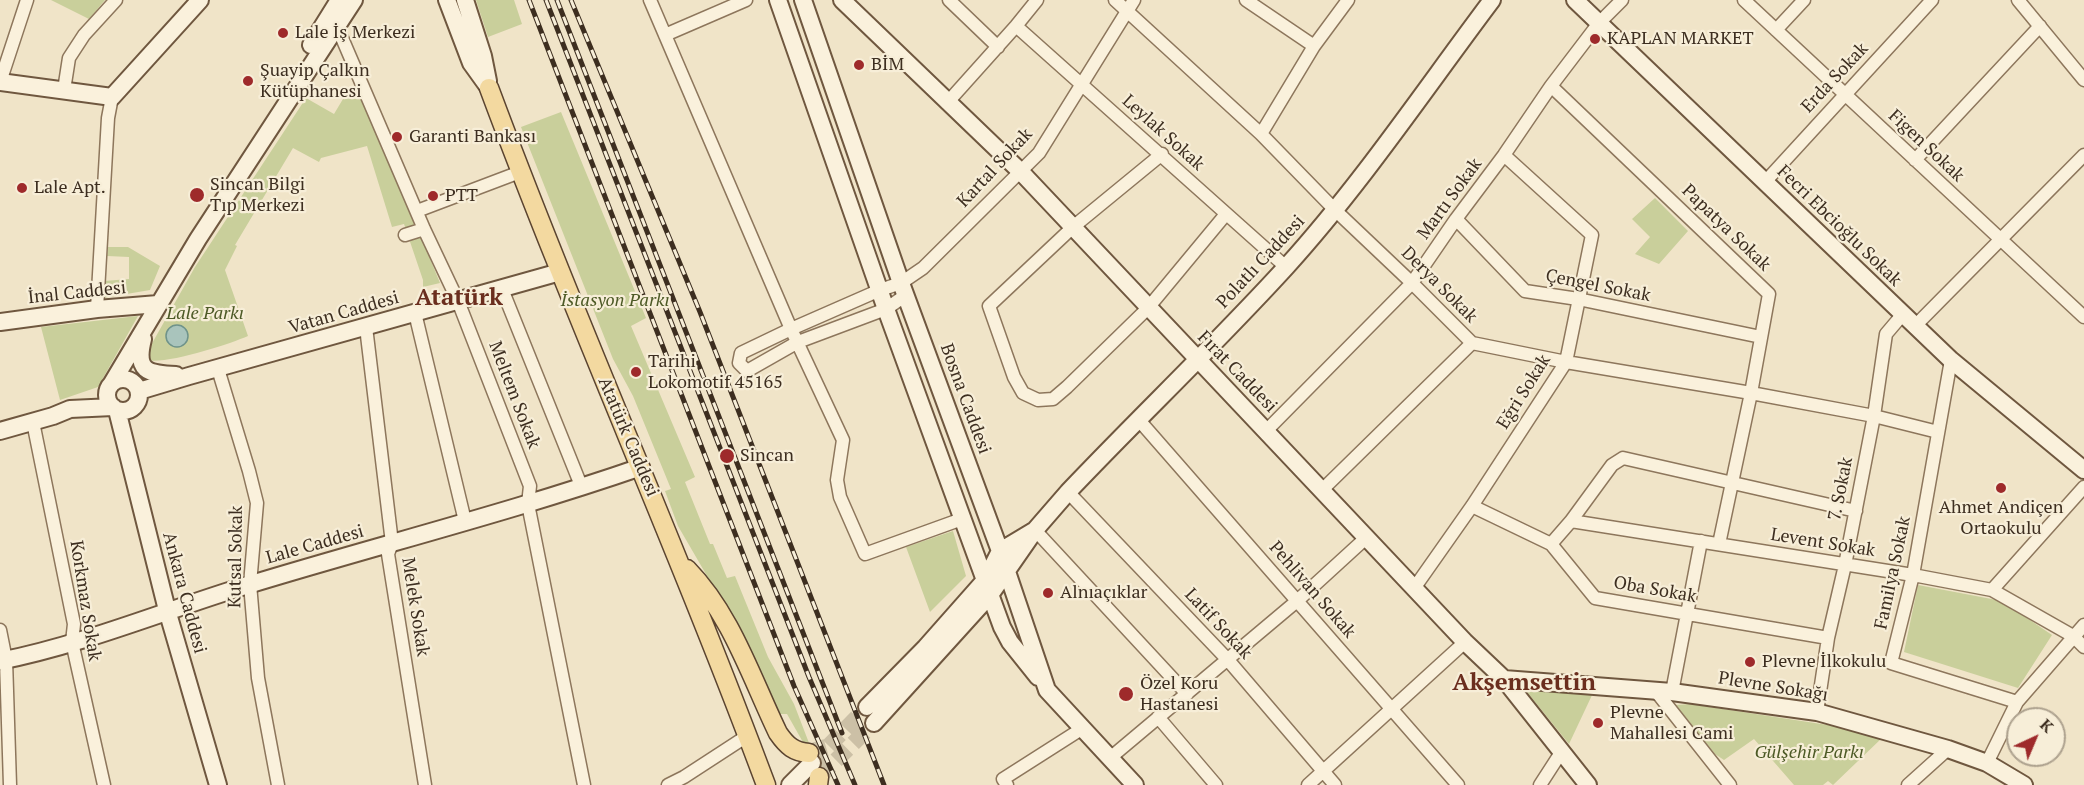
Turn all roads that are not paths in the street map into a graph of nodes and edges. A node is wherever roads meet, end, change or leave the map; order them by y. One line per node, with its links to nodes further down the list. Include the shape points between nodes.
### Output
1 (27, 0): 36 (street)
2 (116, 0): 40 (street, via 69,58)
3 (200, 0): 42 (street)
4 (339, 0): 44 (street, via 282,93)
5 (354, 0): 44 (street)
6 (366, 0): 32 (street)
7 (447, 0): 39 (street, via 471,63)
8 (465, 0): 39 (street)
9 (650, 0): 31 (street)
10 (746, 0): 31 (street)
11 (778, 0): 66 (street)
12 (803, 0): 65 (street, Bosna Caddesi)
13 (842, 0): 43 (street, Fırat Caddesi)
14 (949, 0): 34 (street)
15 (1036, 0): 28 (street)
16 (1115, 0): 26 (street, Derya Sokak)
17 (1246, 0): 33 (street)
18 (1348, 0): 33 (street)
19 (1492, 0): 53 (street, Polatlı Caddesi)
20 (1575, 0): 27 (street, Fecri Ebcioğlu Sokak)
21 (1622, 0): 27 (street, Martı Sokak)
22 (1744, 0): 30 (street, Figen Sokak)
23 (1804, 0): 30 (street)
24 (1932, 0): 41 (street, Erda Sokak)
25 (2018, 0): 29 (street)
26 (1130, 5): 37 (street, Kartal Sokak); 45 (street, Derya Sokak)
27 (1599, 23): 38 (street, Martı Sokak); 52 (street, Fecri Ebcioğlu Sokak)
28 (1016, 26): 34 (street); 37 (street, Leylak Sokak)
29 (2040, 26): 35 (street); 49 (street)
30 (1776, 30): 41 (street, Figen Sokak)
31 (666, 35): 80 (street)
32 (342, 38): 44 (street, via 299,104); 54 (street, Meltem Sokak)
33 (1314, 46): 45 (street)
34 (998, 47): 43 (street)
35 (2084, 80)
36 (0, 82): 40 (street)
37 (1081, 85): 46 (street, Leylak Sokak); 51 (street, Kartal Sokak, via 1039,153)
38 (1551, 86): 48 (street, Martı Sokak); 81 (street, Papatya Sokak, via 1769,294)
39 (489, 88): 50 (main road, Atatürk Caddesi)
40 (64, 90): 42 (street)
41 (1845, 94): 49 (street, Figen Sokak); 52 (street, Erda Sokak)
42 (112, 97): 71 (street)
43 (947, 103): 51 (street, Fırat Caddesi)
44 (275, 122): 69 (street)
45 (1261, 134): 53 (street, Derya Sokak)
46 (1162, 154): 55 (street, Leylak Sokak); 57 (street)
47 (2084, 155): 60 (street)
48 (1504, 156): 56 (street, Martı Sokak); 67 (street, Eğri Sokak, via 1592,235)
49 (1915, 160): 60 (street, Figen Sokak)
50 (520, 172): 54 (street); 62 (main road, Atatürk Caddesi)
51 (1021, 172): 57 (street, Fırat Caddesi); 65 (street, Kartal Sokak)
52 (1765, 182): 74 (street, Fecri Ebcioğlu Sokak)
53 (1335, 210): 61 (street, Polatlı Caddesi); 63 (street, Derya Sokak)
54 (417, 211): 58 (street, Meltem Sokak)
55 (1226, 214): 61 (street, Leylak Sokak); 70 (street)
56 (1456, 219): 63 (street, Martı Sokak); 67 (street, Çengel Sokak, via 1525,291)
57 (1073, 227): 70 (street, Fırat Caddesi); 70 (street, via 989,306 1023,393 1038,400 1053,399)
58 (423, 229): 59 (street); 68 (street, Meltem Sokak)
59 (405, 235)
60 (2001, 240): 75 (street, Figen Sokak); 78 (street)
61 (1286, 267): 84 (street, Polatlı Caddesi)
62 (560, 272): 64 (street, Vatan Caddesi); 100 (main road, Atatürk Caddesi)
63 (1412, 283): 83 (street, Derya Sokak); 98 (street, Martı Sokak)
64 (502, 289): 68 (street, Vatan Caddesi); 104 (street)
65 (903, 289): 66 (street); 72 (street, Kartal Sokak); 119 (street, Bosna Caddesi)
66 (880, 290): 72 (street); 80 (street)
67 (1578, 300): 81 (street, Çengel Sokak); 86 (street, Eğri Sokak)
68 (458, 301): 73 (street, Vatan Caddesi); 107 (street, Meltem Sokak, via 530,486)
69 (158, 304): 71 (street, İnal Caddesi); 77 (street)
70 (1148, 308): 84 (street, Fırat Caddesi)
71 (97, 309): 76 (street, İnal Caddesi)
72 (886, 309): 82 (street, Kartal Sokak); 110 (street)
73 (415, 313): 79 (street, Vatan Caddesi); 111 (street)
74 (1903, 314): 78 (street, Fecri Ebcioğlu Sokak); 94 (street, 7. Sokak, via 1886,334)
75 (2083, 315)
76 (0, 321)
77 (147, 324): 88 (street, via 139,356 142,366 157,374); 89 (street)
78 (1915, 326): 85 (street, Fecri Ebcioğlu Sokak)
79 (366, 327): 87 (street, Vatan Caddesi); 116 (street, Melek Sokak)
80 (791, 329): 82 (street); 82 (street, Kartal Sokak, via 741,353 739,363 747,371)
81 (1761, 338): 91 (street, Papatya Sokak)
82 (798, 342): 110 (street, via 843,440 837,480 840,497 865,554)
83 (1472, 343): 86 (street, Derya Sokak); 105 (street)
84 (1197, 359): 95 (street, Polatlı Caddesi); 98 (street, Fırat Caddesi)
85 (1952, 360): 99 (street, Familya Sokak); 101 (street, Fecri Ebcioğlu Sokak)
86 (1566, 362): 91 (street, Derya Sokak); 108 (street, Eğri Sokak)
87 (218, 369): 88 (street, Vatan Caddesi); 125 (street, Kutsal Sokak, via 257,503)
88 (189, 376): 90 (street, Vatan Caddesi)
89 (110, 386): 90 (street, via 125,379); 92 (street, via 108,399); 93 (street)
90 (139, 391): 92 (street, via 138,401 131,409)
91 (1751, 393): 94 (street, Derya Sokak); 102 (street, Papatya Sokak)
92 (115, 408): 93 (street); 130 (street, Ankara Caddesi)
93 (70, 409): 96 (street)
94 (1874, 416): 99 (street, Derya Sokak); 109 (street, 7. Sokak)
95 (1138, 419): 106 (street, Polatlı Caddesi); 129 (street, Pehlivan Sokak)
96 (33, 422): 97 (street); 138 (street, Korkmaz Sokak, via 74,624)
97 (0, 431)
98 (1266, 431): 105 (street, Fırat Caddesi)
99 (1938, 432): 123 (street, Familya Sokak)
100 (641, 467): 104 (street, Lale Caddesi); 120 (main road, Atatürk Caddesi)
101 (2084, 470)
102 (1732, 484): 109 (street); 112 (street, via 1623,458 1612,465); 118 (street, Papatya Sokak)
103 (2084, 487): 127 (street)
104 (582, 488): 107 (street, Lale Caddesi)
105 (1322, 490): 114 (street, Fırat Caddesi)
106 (1068, 492): 113 (street, Polatlı Caddesi); 142 (street, Latif Sokak)
107 (528, 504): 111 (street, Lale Caddesi); 167 (street, Meltem Sokak)
108 (1472, 506): 117 (street, Oba Sokak); 126 (street, Eğri Sokak)
109 (1856, 511): 121 (street, 7. Sokak)
110 (962, 519): 124 (street)
111 (465, 521): 116 (street, Lale Caddesi)
112 (1571, 521): 115 (street, Levent Sokak); 117 (street)
113 (1035, 530): 119 (street, Polatlı Caddesi); 122 (street); 146 (street)
114 (1367, 537): 126 (street, Fırat Caddesi); 129 (street)
115 (1701, 542): 118 (street, Levent Sokak); 131 (street)
116 (392, 543): 125 (street, Lale Caddesi); 166 (street, Melek Sokak, via 388,554)
117 (1551, 544): 131 (street, Oba Sokak, via 1595,598)
118 (1719, 544): 121 (street, Levent Sokak)
119 (1000, 551): 122 (street, Bosna Caddesi); 124 (street)
120 (679, 561): 154 (main road, Atatürk Caddesi); 160 (main road, via 720,611 778,734)
121 (1845, 565): 123 (street, Levent Sokak); 137 (street, 7. Sokak)
122 (1006, 570): 128 (street); 144 (street, Bosna Caddesi)
123 (1913, 575): 127 (street, Levent Sokak); 147 (street, Familya Sokak, via 1891,663)
124 (986, 579): 128 (street); 148 (street)
125 (250, 584): 130 (street, Lale Caddesi); 165 (street, Kutsal Sokak, via 258,678)
126 (1415, 587): 139 (street, Fırat Caddesi)
127 (1992, 590): 136 (street, Levent Sokak)
128 (990, 595): 133 (street); 134 (street)
129 (1297, 601): 142 (street); 149 (street, Pehlivan Sokak)
130 (167, 610): 138 (street, Lale Caddesi); 164 (street, Ankara Caddesi)
131 (1687, 614): 137 (street, Oba Sokak); 145 (street)
132 (2084, 625): 136 (street)
133 (963, 626): 134 (street, via 977,621); 152 (street)
134 (1002, 627): 144 (street)
135 (0, 630): 141 (street)
136 (2073, 636): 140 (street, Levent Sokak); 147 (street)
137 (1828, 638): 150 (street, 7. Sokak)
138 (72, 642): 141 (street, Lale Caddesi); 163 (street, Korkmaz Sokak)
139 (1466, 642): 143 (street, Fırat Caddesi); 149 (street)
140 (2084, 647)
141 (3, 660): 162 (street)
142 (1228, 660): 146 (street); 159 (street, Latif Sokak)
143 (1503, 679): 145 (street, Plevne Sokağı); 156 (street, Fırat Caddesi)
144 (1047, 690): 153 (street, Bosna Caddesi)
145 (1663, 691): 150 (street, Plevne Sokağı); 178 (street)
146 (1187, 694): 151 (street)
147 (2017, 702): 158 (street)
148 (867, 706)
149 (1393, 710): 159 (street); 175 (street, Pehlivan Sokak)
150 (1817, 712): 155 (street, Plevne Sokağı)
151 (1158, 717): 157 (street); 172 (street)
152 (874, 723)
153 (1083, 728): 157 (street, Bosna Caddesi); 170 (street, via 1003,779)
154 (747, 736): 161 (main road, Atatürk Caddesi); 168 (street)
155 (1948, 749): 158 (street, Plevne Sokağı); 179 (street)
156 (1562, 751): 176 (street); 177 (street, Fırat Caddesi)
157 (1110, 758): 171 (street, Bosna Caddesi)
158 (1987, 763): 180 (street, Plevne Sokağı)
159 (1323, 772): 173 (street); 174 (street, Latif Sokak)
160 (814, 773): 169 (street)
161 (764, 782)
162 (10, 785)
163 (104, 785)
164 (218, 785)
165 (278, 785)
166 (425, 785)
167 (584, 785)
168 (668, 785)
169 (790, 785)
170 (1007, 785)
171 (1135, 785)
172 (1216, 785)
173 (1308, 785)
174 (1335, 785)
175 (1458, 785)
176 (1540, 785)
177 (1588, 785)
178 (1730, 785)
179 (1908, 785)
180 (2024, 785)

